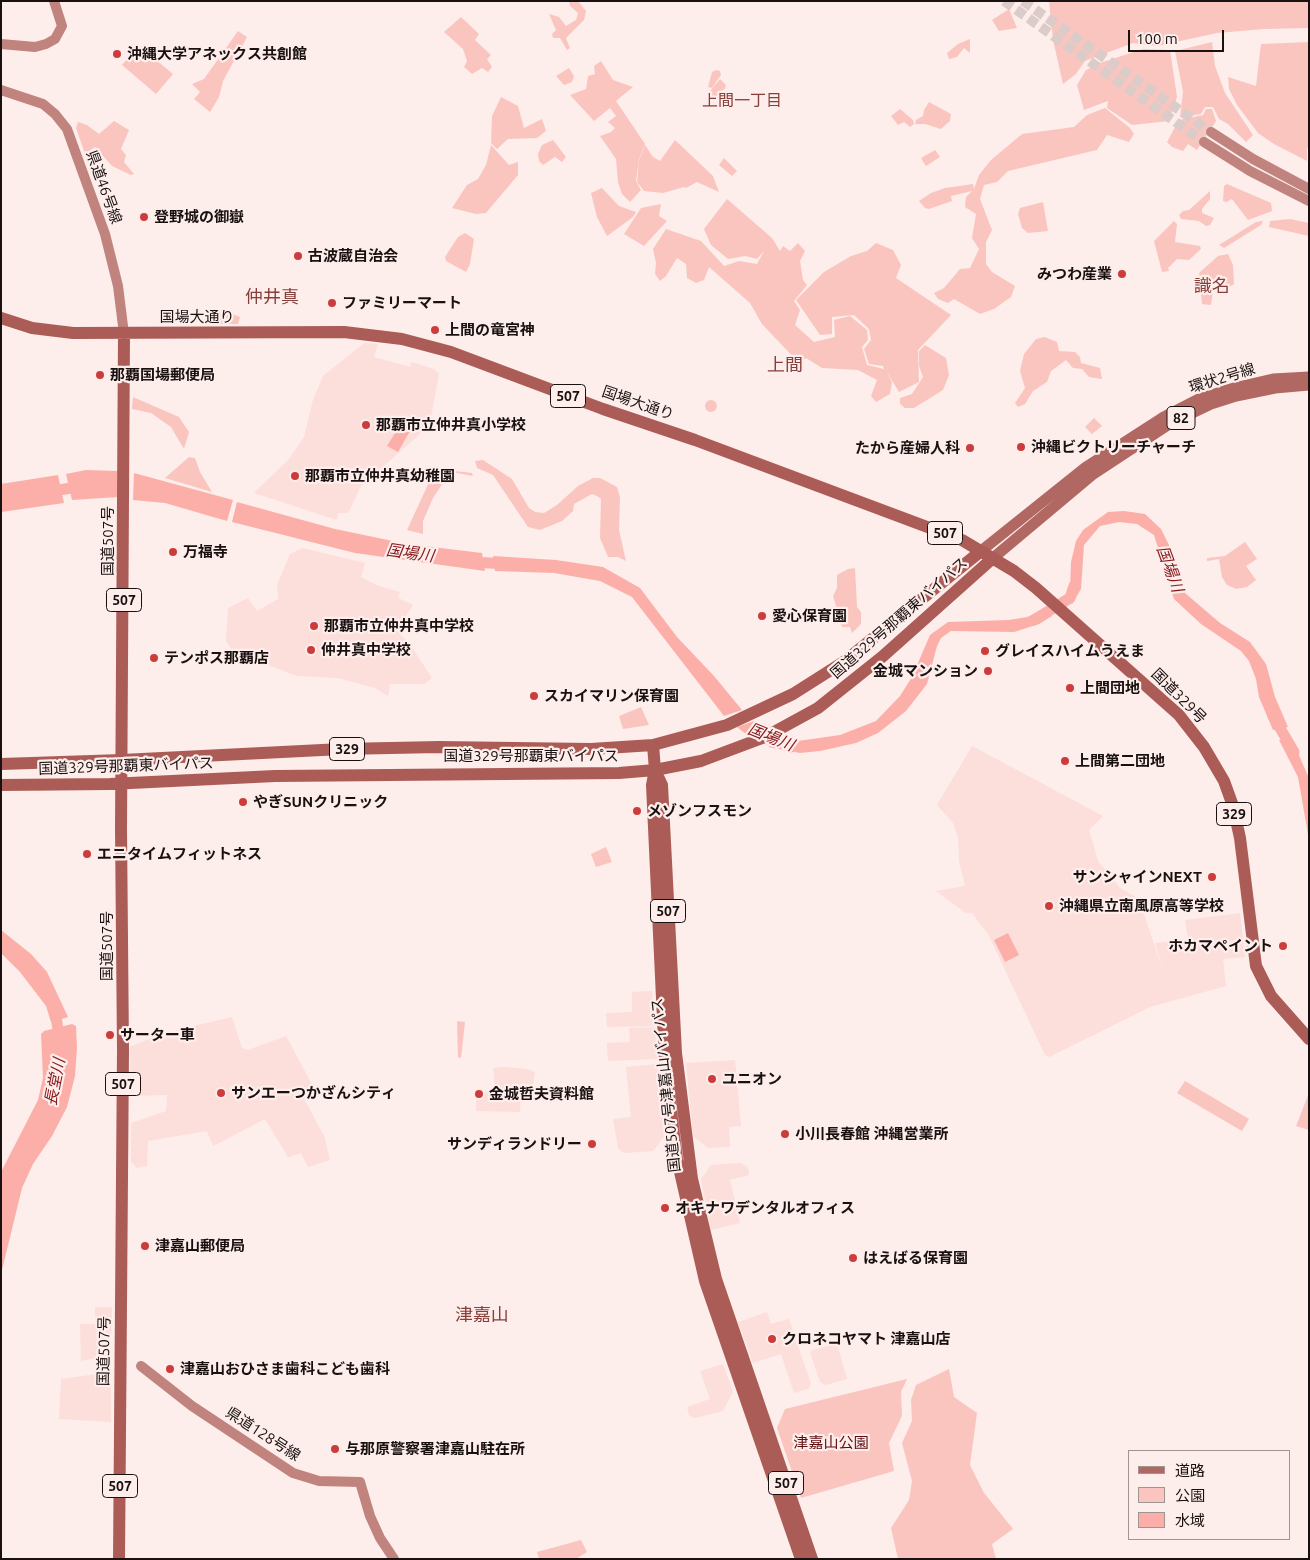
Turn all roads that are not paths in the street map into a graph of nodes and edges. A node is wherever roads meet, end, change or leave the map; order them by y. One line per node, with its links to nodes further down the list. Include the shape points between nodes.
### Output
1 (54, 1): 2 (main road, via 62,26 55,39 35,47)
2 (1, 44)
3 (1, 90): 9 (main road, 県道46号線, via 43,104 66,129 105,234 118,286)
4 (1211, 132): 6 (main road)
5 (1204, 142): 7 (main road, via 1250,171)
6 (1309, 189)
7 (1309, 201)
8 (1, 318): 9 (highway, 507, via 54,332)
9 (124, 334): 11 (highway, 国場大通り / 507, via 344,332 388,336 423,344 906,518); 14 (highway, 国道507号 / 507)
10 (1305, 381): 11 (main road, 環状2号線 / 82, via 1267,380 1234,388 1199,399 1162,418 1080,472); 12 (main road, 環状2号線 / 82, via 1221,400 1171,423 1092,475)
11 (982, 551): 12 (highway, 国道329号 / 329); 13 (highway, 国道329号那覇東バイパス / 329, via 845,661 792,694 727,725)
12 (993, 558): 16 (highway, 国道329号那覇東バイパス / 329, via 848,686 789,725 747,745 700,761); 19 (highway, 国道329号 / 329, via 1070,617 1179,715 1199,739 1219,771 1233,806 1256,966 1265,987 1280,1008)
13 (653, 745): 14 (highway, 国道329号那覇東バイパス / 329, via 590,749 342,749); 16 (highway, 国道507号津嘉山バイパス / 507)
14 (122, 760): 15 (highway, 国道329号那覇東バイパス / 329); 17 (highway, 国道507号 / 507)
15 (1, 764)
16 (655, 770): 17 (highway, 国道329号那覇東バイパス / 329, via 276,776); 23 (highway, 国道507号津嘉山バイパス / 507, via 652,789 665,1062 677,1159 705,1281); 24 (highway, 国道507号津嘉山バイパス / 507, via 662,785 675,1043 692,1179 716,1279)
17 (122, 783): 18 (highway, 国道329号那覇東バイパス / 329); 21 (highway, 国道507号 / 507)
18 (1, 785)
19 (1309, 1039)
20 (141, 1366): 22 (main road, 県道128号線, via 192,1406 293,1473 319,1481 360,1482 370,1516)
21 (119, 1559)
22 (394, 1559)
23 (801, 1559)
24 (812, 1559)

